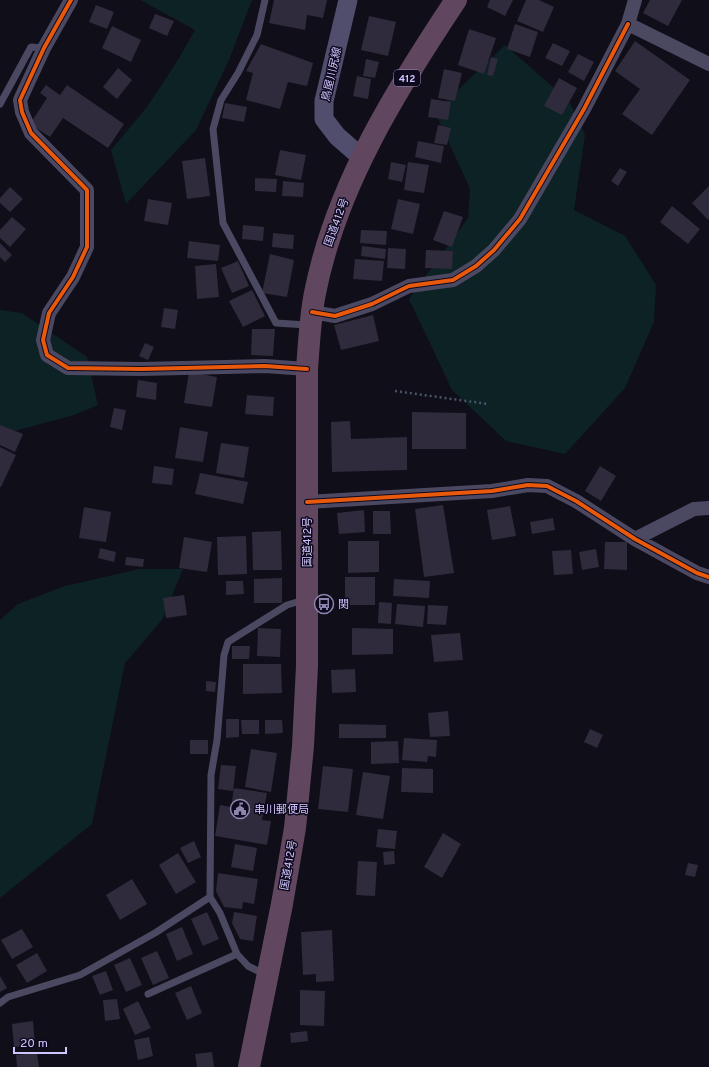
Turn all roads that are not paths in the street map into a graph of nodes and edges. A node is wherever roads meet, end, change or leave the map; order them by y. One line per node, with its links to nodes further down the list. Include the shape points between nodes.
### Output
1 (71, 0): 7 (street)
2 (265, 0): 11 (lane, via 257,35 221,100 212,129 223,223 276,323)
3 (348, 0): 10 (main road, 鳥屋川尻線, via 324,101 324,119 337,136)
4 (456, 0): 10 (highway, 国道412号 / 412, via 385,113)
5 (635, 0): 6 (street)
6 (628, 24): 8 (street); 11 (street, via 584,109 520,219 494,250 476,266 453,280 409,286 372,304 335,316)
7 (44, 48): 9 (lane, via 31,47); 12 (street, via 20,100 22,112 31,132 87,190 87,247 73,277 49,313 43,340 47,355 68,368 265,366)
8 (709, 64)
9 (0, 104)
10 (362, 158): 11 (highway, 国道412号 / 412, via 327,246)
11 (311, 318): 12 (highway, 国道412号 / 412)
12 (307, 369): 13 (highway, 国道412号 / 412)
13 (307, 502): 15 (street, via 492,491 528,485 547,486); 17 (highway, 国道412号 / 412)
14 (709, 508): 15 (street, via 694,509)
15 (635, 538): 16 (street, via 697,573)
16 (709, 577)
17 (306, 599): 18 (lane, via 287,606 228,642 224,655 217,740 211,775); 20 (highway, 国道412号 / 412, via 307,666 295,828)
18 (210, 897): 19 (lane, via 220,913); 22 (lane, via 155,933 80,975 8,996)
19 (237, 954): 20 (lane, via 248,966); 21 (lane)
20 (268, 976): 23 (highway, 国道412号 / 412)
21 (148, 994)
22 (0, 1002)
23 (249, 1067)

